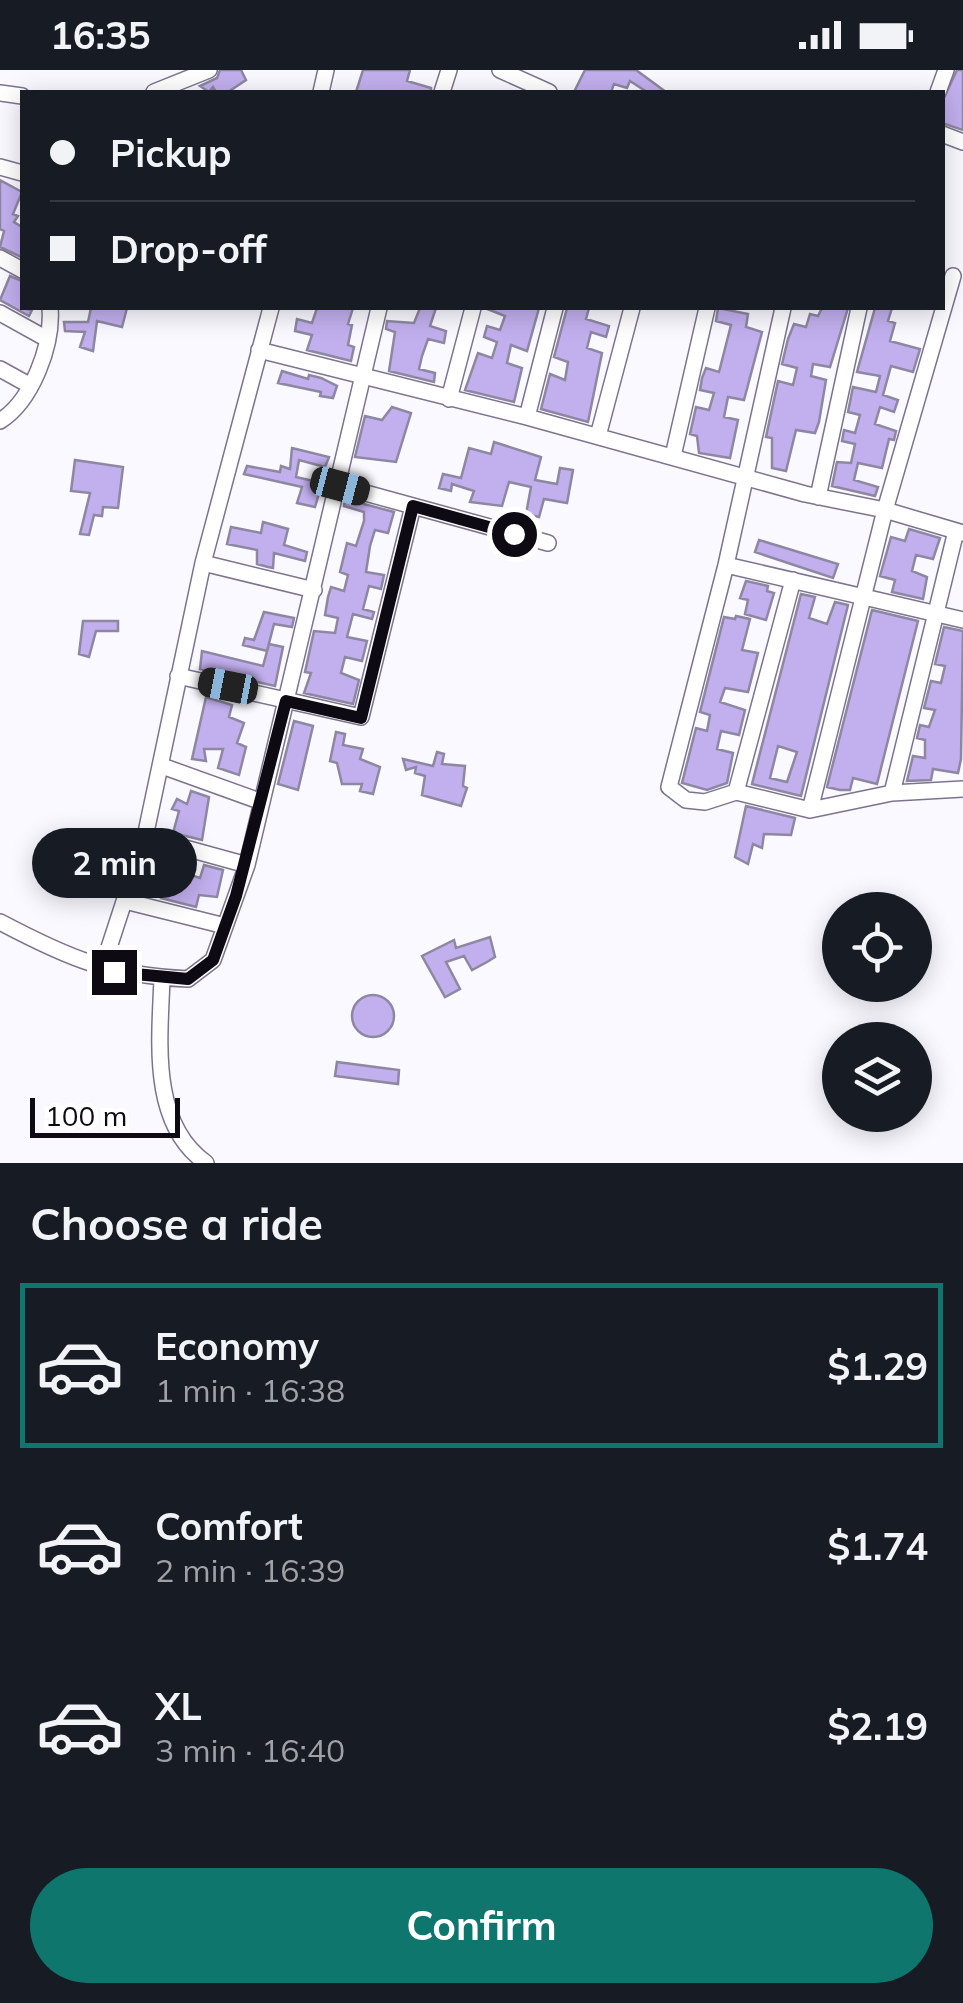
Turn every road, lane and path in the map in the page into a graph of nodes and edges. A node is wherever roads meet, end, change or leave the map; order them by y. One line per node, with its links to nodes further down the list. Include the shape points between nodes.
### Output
1 (209, 70): 3 (street)
2 (500, 70): 4 (street)
3 (159, 90)
4 (538, 90)
5 (953, 276): 6 (street)
6 (945, 303)
7 (50, 310): 18 (street)
8 (270, 310): 19 (street)
9 (379, 310): 21 (street)
10 (472, 310): 23 (street)
11 (554, 310): 24 (street)
12 (631, 310): 26 (street)
13 (708, 310): 27 (street)
14 (783, 310): 28 (street)
15 (859, 310): 30 (street)
16 (943, 310): 32 (street)
17 (0, 313): 18 (street)
18 (48, 338): 22 (street)
19 (260, 350): 21 (street); 35 (street)
20 (0, 369): 22 (street)
21 (362, 378): 23 (street); 29 (street)
22 (29, 385): 25 (street, via 17,411)
23 (449, 399): 24 (street)
24 (527, 417): 26 (street)
25 (0, 421)
26 (598, 436): 27 (street)
27 (673, 456): 28 (street)
28 (745, 476): 30 (street); 36 (street)
29 (340, 486): 31 (street); 38 (street)
30 (818, 496): 32 (street)
31 (413, 506): 34 (street); 43 (street, via 361,718)
32 (884, 510): 33 (street); 39 (street)
33 (959, 532): 40 (street)
34 (548, 543)
35 (204, 563): 38 (street); 42 (street)
36 (726, 565): 37 (street); 46 (street, via 669,787 686,800 705,802)
37 (793, 580): 39 (street); 46 (street)
38 (314, 590): 43 (street)
39 (865, 594): 40 (street); 49 (street)
40 (934, 612): 41 (street); 47 (street)
41 (963, 620)
42 (178, 676): 43 (street); 44 (street)
43 (286, 701): 48 (street)
44 (162, 766): 48 (street); 50 (street)
45 (963, 788): 47 (street)
46 (736, 792): 49 (street)
47 (892, 793): 49 (street)
48 (262, 802): 51 (street)
49 (810, 810)
50 (145, 837): 51 (street); 52 (street)
51 (247, 865): 54 (street)
52 (125, 901): 54 (street); 55 (street)
53 (0, 922): 55 (street)
54 (225, 926): 56 (street, via 213,960 188,979)
55 (102, 969): 56 (street)
56 (162, 978): 57 (street, via 159,1066 179,1134)
57 (206, 1163)

